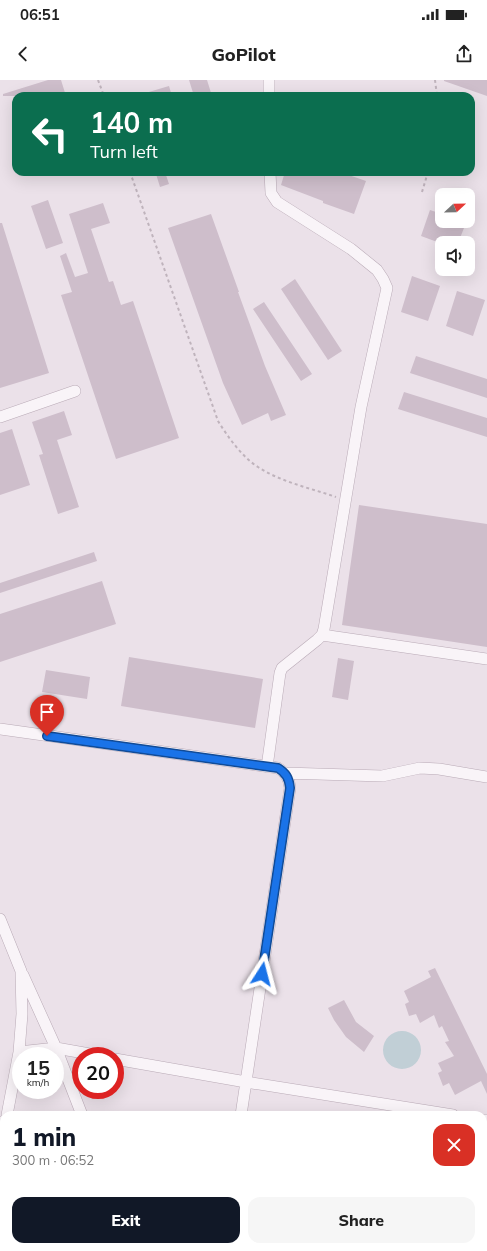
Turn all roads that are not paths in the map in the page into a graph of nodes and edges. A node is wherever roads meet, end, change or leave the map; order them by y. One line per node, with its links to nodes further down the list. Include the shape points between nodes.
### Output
1 (269, 80): 2 (street)
2 (269, 92)
3 (270, 176): 6 (street, via 271,193 277,202 356,253 377,270 387,288 361,407)
4 (75, 391): 5 (street)
5 (0, 417)
6 (322, 635): 7 (street); 9 (street, via 282,668)
7 (487, 659)
8 (0, 729): 9 (street)
9 (267, 766): 10 (street, via 278,768)
10 (285, 773): 11 (street, via 375,776 420,768); 18 (street, via 290,788)
11 (487, 777)
12 (0, 919): 13 (street)
13 (21, 971): 14 (street); 15 (street)
14 (20, 1047)
15 (56, 1047)
16 (124, 1060): 18 (street)
17 (64, 1069): 21 (street)
18 (246, 1082): 22 (street); 23 (street)
19 (12, 1088): 20 (street)
20 (7, 1111)
21 (80, 1111)
22 (242, 1111)
23 (428, 1111)

